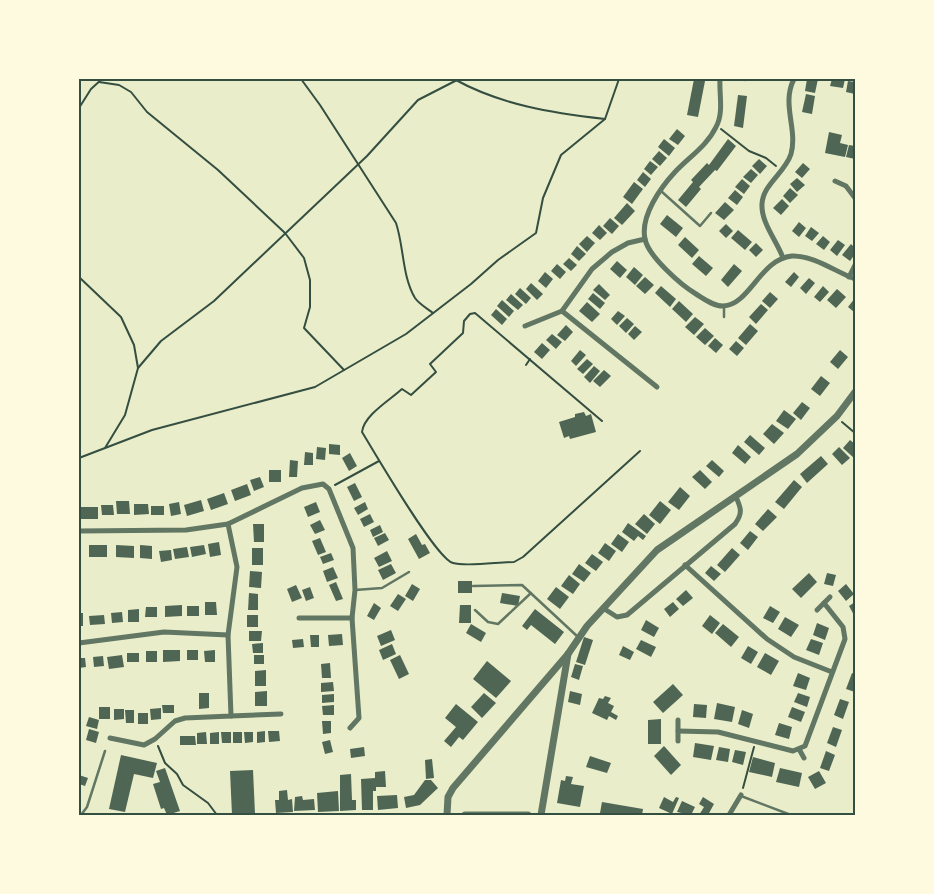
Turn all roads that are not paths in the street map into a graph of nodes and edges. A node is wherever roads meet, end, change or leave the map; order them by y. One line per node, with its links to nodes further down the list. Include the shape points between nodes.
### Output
1 (720, 79): 4 (street, via 717,127)
2 (794, 79): 8 (street, via 788,100 791,154 767,188 762,203 764,218)
3 (834, 181): 5 (street, via 846,186)
4 (660, 190): 6 (lane, via 700,226); 7 (street, via 649,214)
5 (855, 198)
6 (711, 213)
7 (645, 239): 12 (street, via 659,262 693,292 711,303); 13 (street, via 628,243 612,252 592,269)
8 (782, 258): 10 (street, via 808,258); 12 (street, via 769,266 737,301)
9 (855, 265): 10 (street)
10 (849, 277): 11 (street)
11 (855, 279)
12 (724, 306): 14 (lane)
13 (562, 312): 15 (street); 16 (street)
14 (724, 317)
15 (525, 326)
16 (657, 387)
17 (855, 392): 18 (street, via 837,416 797,454)
18 (736, 497): 21 (street, via 741,516 735,524); 28 (street, via 657,550)
19 (228, 524): 20 (street, via 186,530); 24 (street, via 302,488 323,484 329,489 353,548); 33 (street, via 237,567)
20 (79, 531)
21 (685, 565): 28 (street, via 627,615 616,617); 37 (street, via 767,638 794,657)
22 (409, 572): 24 (lane, via 382,588)
23 (473, 586): 25 (lane, via 522,585)
24 (356, 590): 32 (street)
25 (531, 593): 29 (lane, via 498,624 488,622); 34 (lane)
26 (830, 597): 27 (street)
27 (824, 603): 30 (street); 37 (street, via 843,627 845,639)
28 (603, 608): 34 (street)
29 (475, 610)
30 (817, 610)
31 (299, 618): 32 (street)
32 (352, 618): 41 (street, via 359,718)
33 (228, 635): 35 (street, via 164,632); 39 (street)
34 (578, 637): 36 (street)
35 (79, 643)
36 (568, 654): 50 (street, via 453,788 448,797); 53 (street)
37 (832, 672): 45 (street, via 809,740)
38 (281, 714): 39 (street)
39 (231, 716): 43 (street, via 185,718 144,745)
40 (678, 720): 42 (street)
41 (350, 728)
42 (678, 731): 44 (street); 45 (street, via 718,732 793,751)
43 (110, 738)
44 (678, 742)
45 (799, 749): 47 (street)
46 (105, 751): 49 (lane, via 87,807)
47 (804, 758)
48 (741, 795): 54 (street); 55 (lane)
49 (81, 815)
50 (447, 815)
51 (465, 815): 52 (street)
52 (528, 815)
53 (541, 815)
54 (729, 815)
55 (791, 815)

